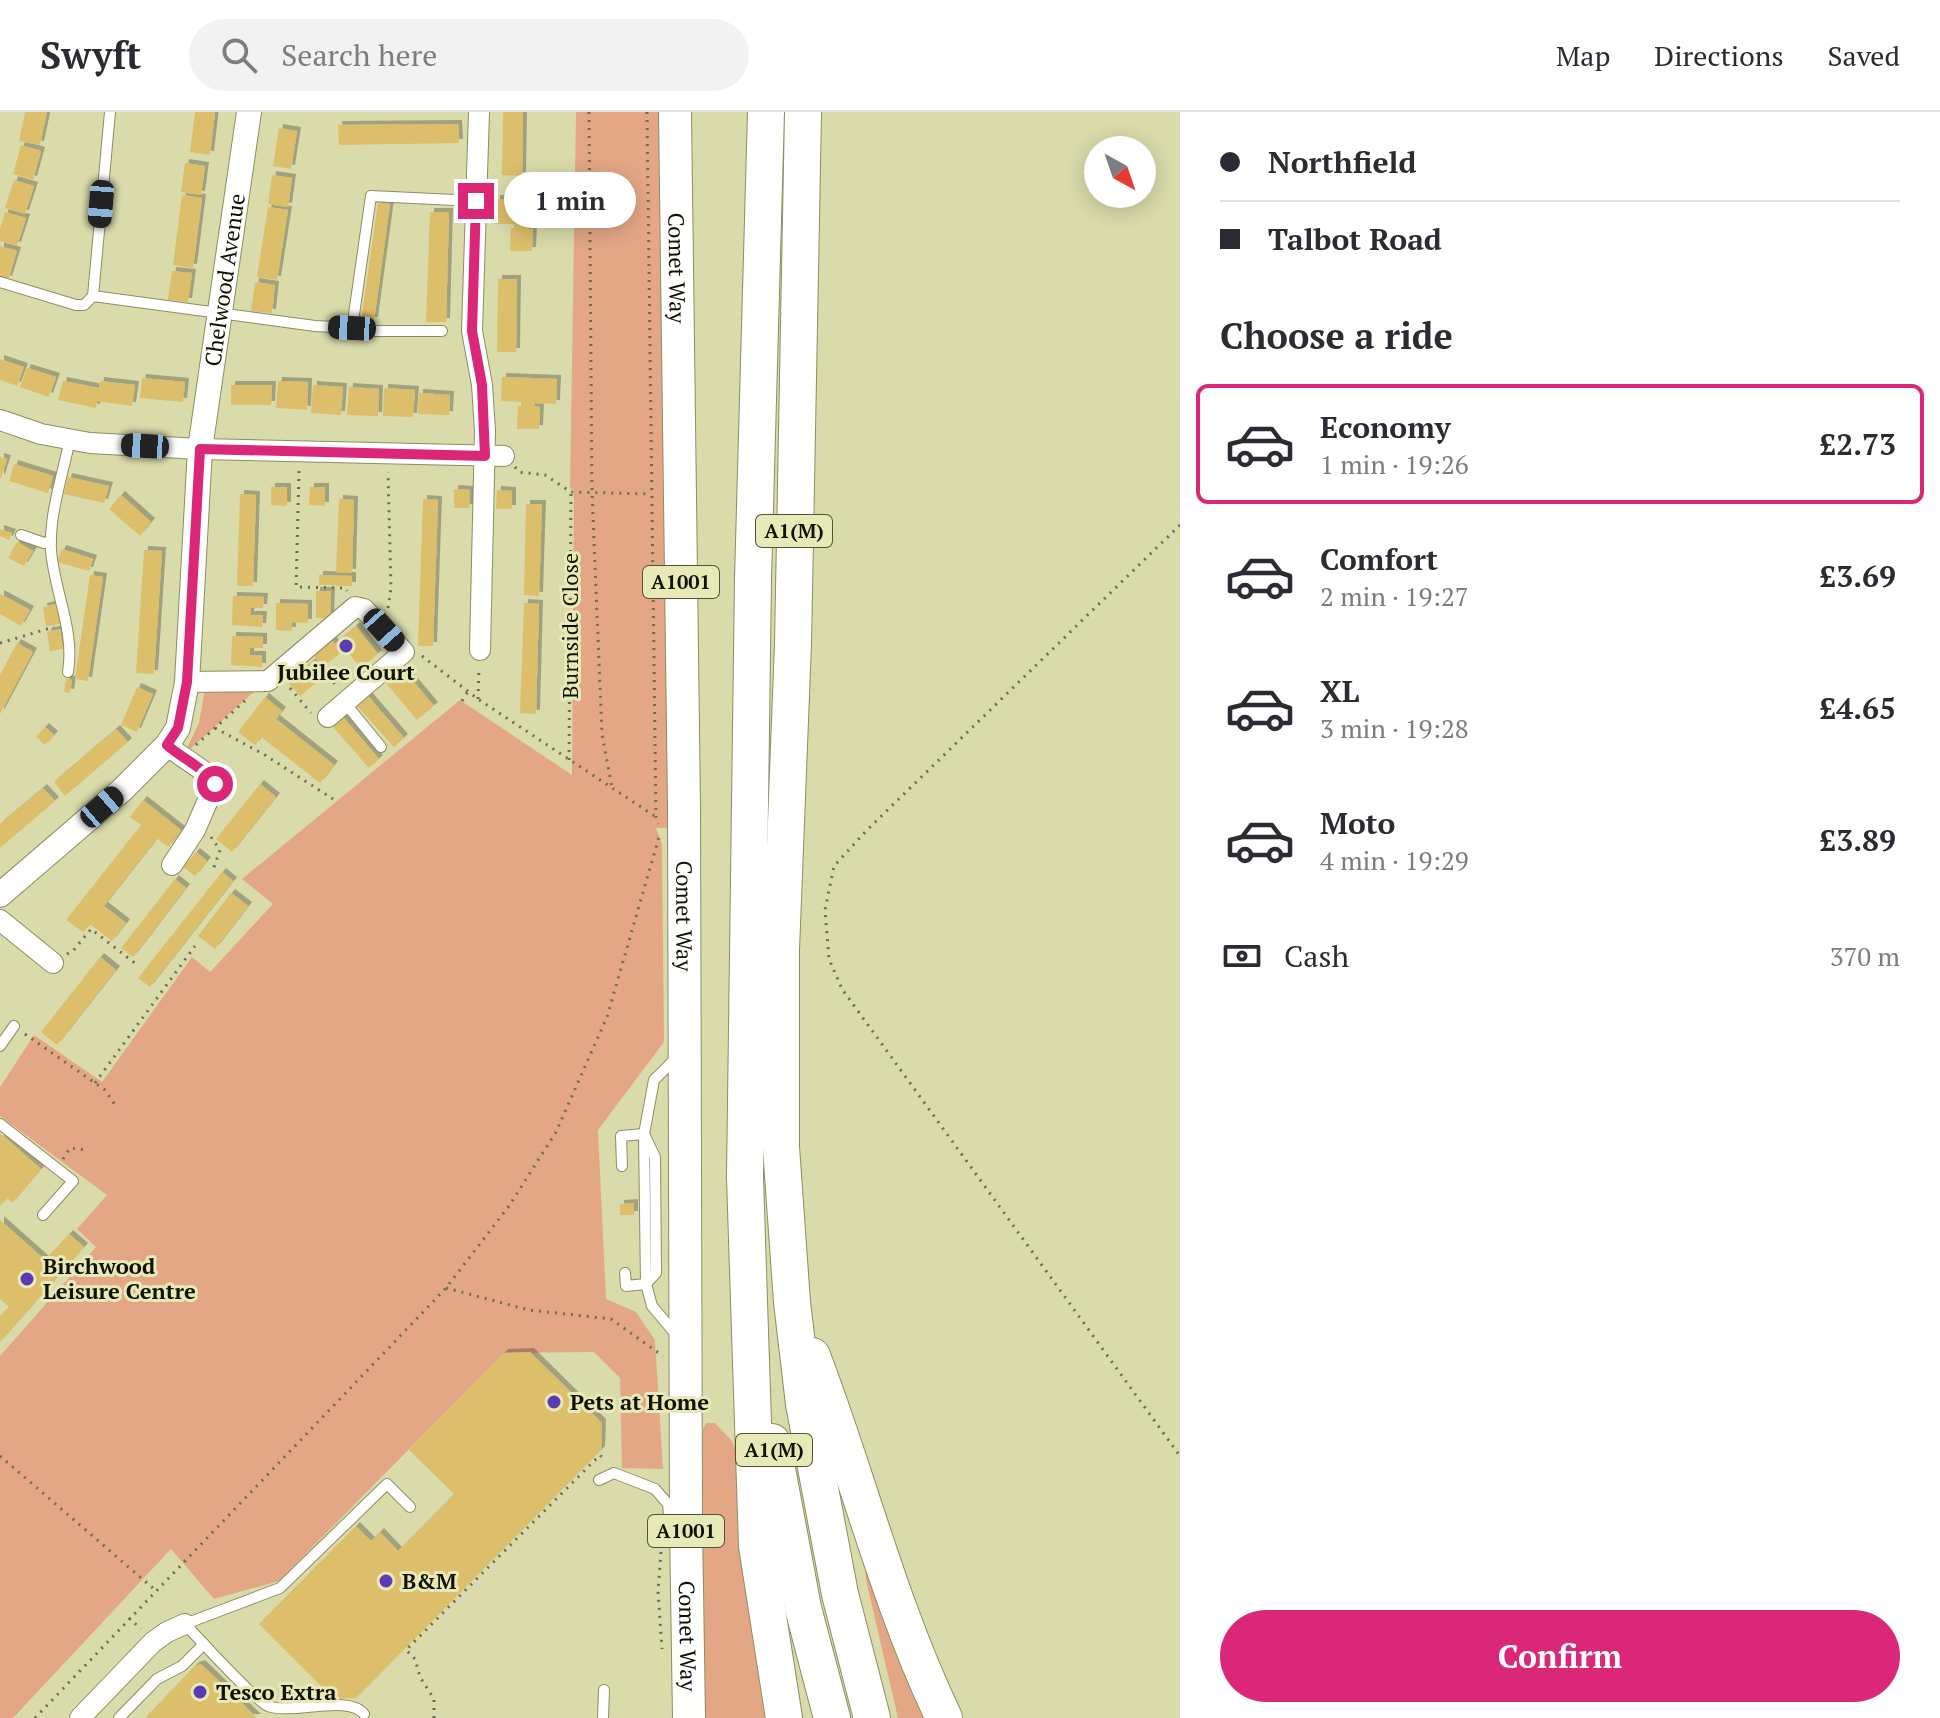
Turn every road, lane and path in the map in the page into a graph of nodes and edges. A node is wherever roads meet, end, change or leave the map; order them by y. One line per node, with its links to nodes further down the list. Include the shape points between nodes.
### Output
1 (110, 112): 11 (lane)
2 (249, 112): 12 (street, Chelwood Avenue)
3 (479, 112): 9 (street)
4 (589, 112): 22 (path)
5 (647, 112): 23 (path)
6 (675, 112): 61 (main road, Comet Way / A1001)
7 (766, 112): 69 (highway, A1(M))
8 (803, 112): 74 (highway, A1(M), via 780,1043)
9 (476, 201): 13 (lane, via 371,196); 20 (street, via 472,331)
10 (0, 282): 11 (lane, via 76,305)
11 (93, 296): 12 (lane)
12 (219, 314): 13 (lane); 17 (street, Chelwood Avenue)
13 (352, 328): 14 (lane)
14 (442, 331)
15 (0, 420): 16 (street)
16 (70, 439): 17 (street); 26 (lane)
17 (200, 449): 18 (street); 36 (street, Chelwood Avenue)
18 (299, 451): 19 (street); 27 (path, via 296,587 345,588)
19 (388, 452): 20 (street); 29 (path, via 391,588)
20 (494, 456): 21 (path, via 519,472 545,475); 32 (street)
21 (571, 492): 22 (path); 45 (path, Burnside Close)
22 (592, 492): 23 (path); 46 (path, via 602,734)
23 (651, 494): 48 (path)
24 (1180, 525): 77 (path, via 834,866 825,910 829,959 842,989)
25 (21, 535): 26 (lane)
26 (51, 542): 28 (lane)
27 (355, 607): 29 (street, via 364,609); 31 (street)
28 (66, 624): 30 (path); 34 (lane)
29 (384, 630): 33 (street)
30 (0, 643)
31 (305, 649): 35 (street); 39 (path)
32 (480, 650): 38 (path)
33 (404, 652): 37 (path, via 417,652); 39 (street)
34 (68, 672)
35 (272, 677): 36 (street); 41 (path, via 314,716); 42 (path)
36 (187, 682): 44 (street, Chelwood Avenue)
37 (468, 691): 38 (path); 40 (path)
38 (478, 699): 45 (path)
39 (347, 701): 41 (street); 43 (lane)
40 (462, 701)
41 (328, 717)
42 (215, 728): 44 (path); 47 (path)
43 (381, 747)
44 (175, 751): 49 (street, via 212,776 215,784); 54 (street)
45 (569, 760): 46 (path)
46 (612, 788): 48 (path)
47 (333, 799)
48 (656, 817): 50 (path)
49 (200, 820): 52 (street); 53 (path, via 220,850)
50 (661, 829): 51 (path); 73 (path, via 607,1017 556,1132 509,1206)
51 (664, 837)
52 (172, 865)
53 (213, 870)
54 (0, 895)
55 (0, 920): 57 (street)
56 (195, 946): 62 (path)
57 (53, 963): 58 (path, via 73,951 91,929)
58 (136, 964)
59 (14, 1026): 60 (lane); 62 (path)
60 (0, 1046)
61 (684, 1051): 65 (lane, via 654,1080); 75 (main road, Comet Way / A1001)
62 (95, 1083): 63 (path)
63 (117, 1108)
64 (0, 1124): 68 (lane)
65 (644, 1134): 67 (lane, via 621,1136); 72 (lane)
66 (86, 1150): 68 (path, via 70,1148)
67 (622, 1166)
68 (56, 1168): 70 (lane, via 73,1181)
69 (745, 1178): 96 (highway, A1(M), via 757,1546); 97 (highway, A1(M), via 767,1412 783,1512)
70 (43, 1215)
71 (625, 1273): 72 (lane, via 626,1286)
72 (646, 1284): 75 (lane)
73 (446, 1288): 75 (path, via 529,1310 611,1319); 83 (path)
74 (792, 1302): 98 (highway, A1(M), via 822,1510); 99 (highway, A1(M), via 841,1432 876,1551)
75 (676, 1352): 95 (main road, Comet Way / A1001)
76 (0, 1456): 83 (path)
77 (1180, 1456)
78 (577, 1480): 93 (path, via 406,1650 434,1699)
79 (599, 1480): 81 (lane, via 614,1473 646,1484 668,1504)
80 (410, 1507): 85 (lane, via 387,1484 280,1588)
81 (672, 1550)
82 (675, 1581): 95 (lane)
83 (155, 1590): 84 (path)
84 (129, 1618): 86 (path); 90 (path)
85 (185, 1624): 87 (lane); 91 (street, via 153,1642)
86 (147, 1636)
87 (204, 1644): 89 (lane, via 264,1705 353,1706); 92 (lane, via 182,1666 157,1679)
88 (604, 1690): 94 (lane)
89 (364, 1714)
90 (35, 1718)
91 (80, 1718)
92 (119, 1718)
93 (434, 1718)
94 (603, 1718)
95 (689, 1718)
96 (784, 1718)
97 (832, 1718)
98 (872, 1718)
99 (944, 1718)

